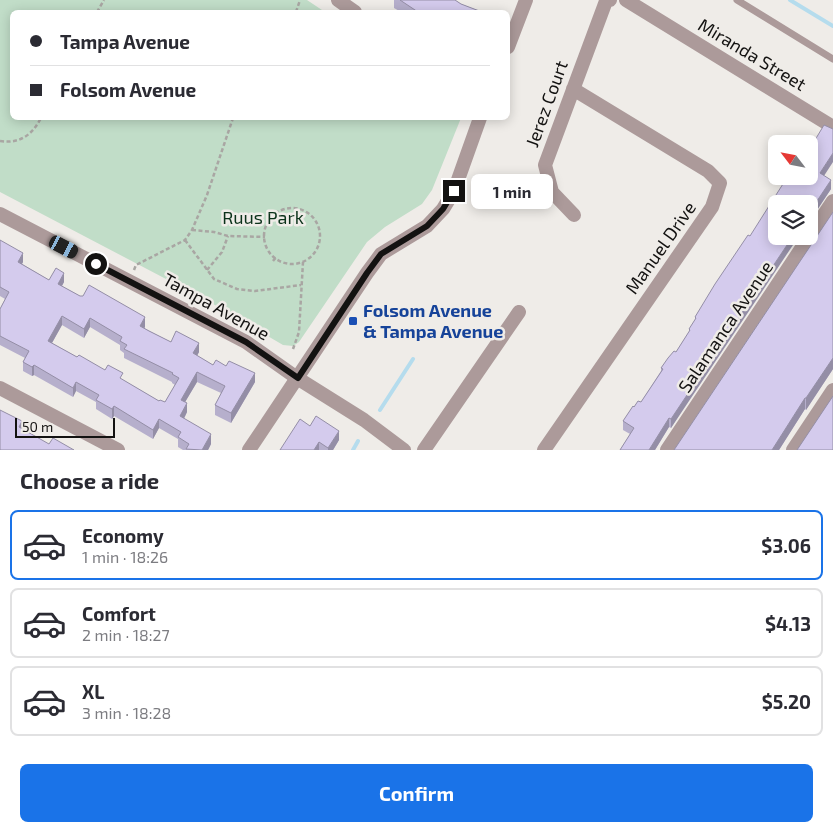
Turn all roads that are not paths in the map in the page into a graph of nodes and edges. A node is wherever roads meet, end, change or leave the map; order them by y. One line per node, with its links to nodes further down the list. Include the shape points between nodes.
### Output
1 (338, 0): 6 (street)
2 (526, 0): 7 (street)
3 (626, 0): 11 (street, Miranda Street)
4 (737, 0): 8 (lane)
5 (608, 1): 9 (street, Jerez Court)
6 (352, 10)
7 (510, 42)
8 (833, 59)
9 (573, 89): 14 (street, Jerez Court, via 545,165 552,192); 23 (street, Manuel Drive, via 708,171 720,183 712,207)
10 (479, 120): 16 (street, via 454,191 443,209 427,226 381,254)
11 (833, 126)
12 (833, 201): 24 (street, Salamanca Avenue)
13 (0, 214): 16 (street, Tampa Avenue, via 246,342)
14 (574, 215)
15 (518, 312): 22 (street)
16 (298, 378): 20 (street); 21 (street, Tampa Avenue)
17 (0, 388): 19 (street)
18 (833, 390): 25 (street)
19 (118, 450)
20 (249, 450)
21 (404, 450)
22 (424, 450)
23 (544, 450)
24 (667, 450)
25 (794, 450)

